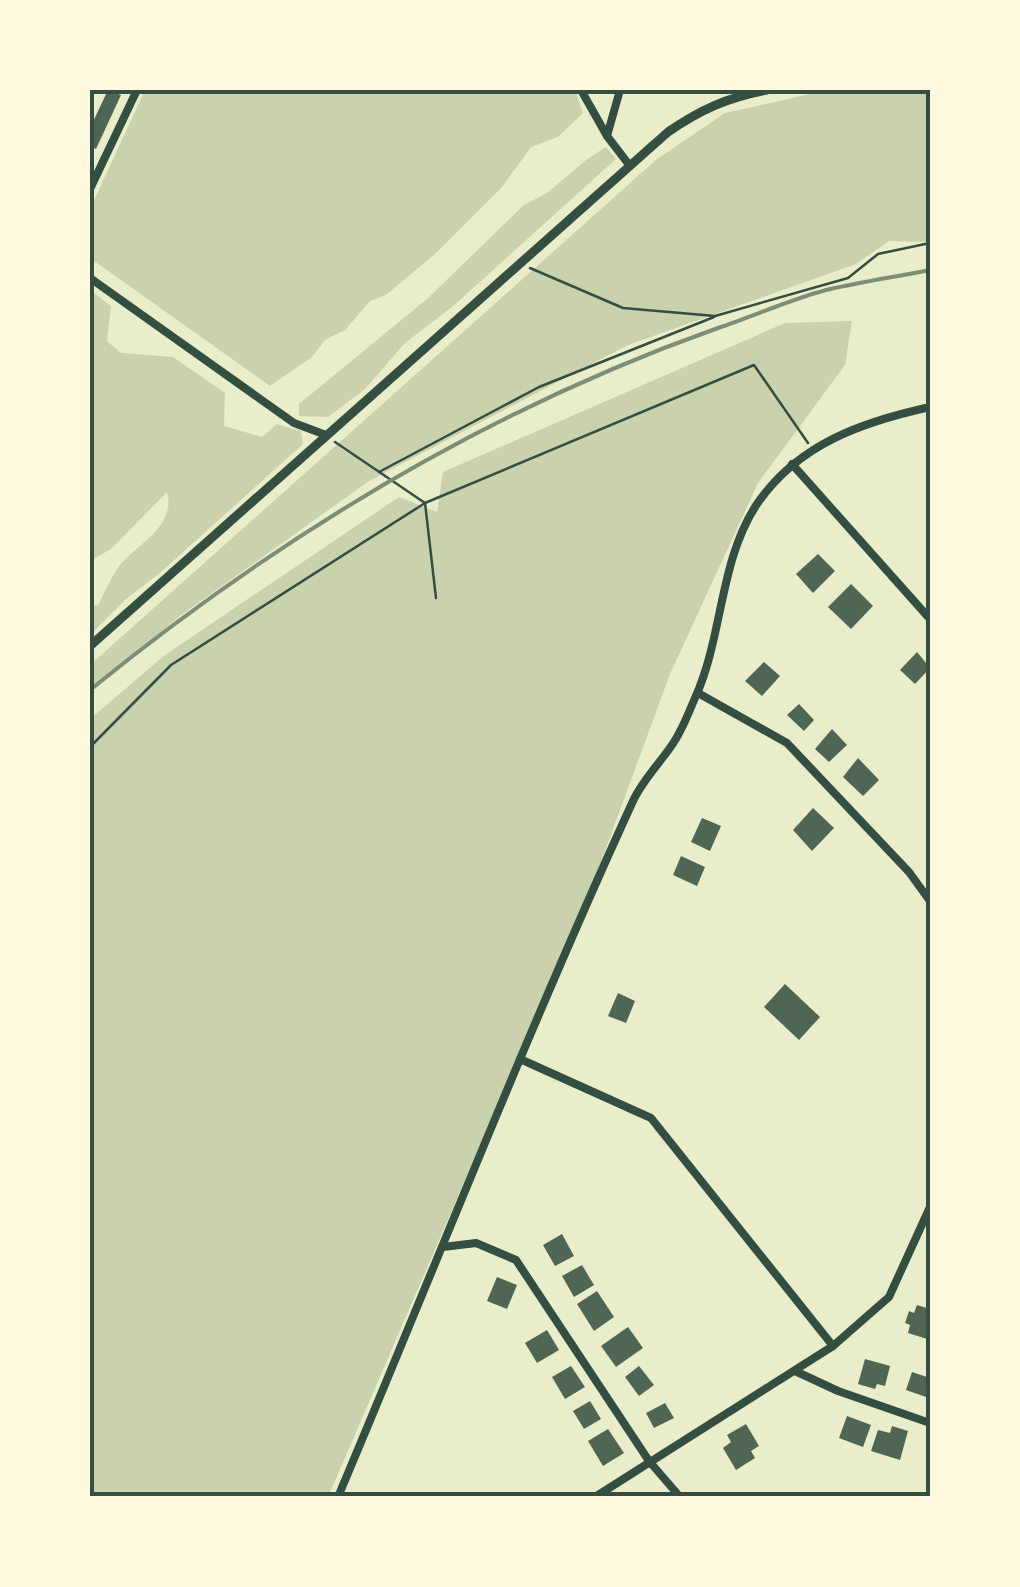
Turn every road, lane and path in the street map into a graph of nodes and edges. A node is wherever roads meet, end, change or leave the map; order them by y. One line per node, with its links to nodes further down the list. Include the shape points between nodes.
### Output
1 (137, 90): 7 (street)
2 (581, 90): 5 (street)
3 (620, 90): 5 (street)
4 (767, 90): 6 (street, via 702,109)
5 (607, 136): 6 (street)
6 (630, 166): 9 (street)
7 (90, 190)
8 (930, 243): 11 (path, via 878,254 848,278)
9 (520, 264): 11 (path, via 623,308); 13 (street)
10 (90, 278): 13 (street, via 294,423)
11 (715, 316): 16 (path, via 539,387)
12 (930, 407): 14 (street)
13 (326, 435): 16 (path); 20 (street)
14 (813, 449): 15 (street); 17 (path, via 754,365)
15 (792, 464): 19 (street); 21 (street, via 742,533)
16 (379, 472): 17 (path)
17 (425, 503): 18 (path); 22 (path, via 172,665)
18 (436, 598)
19 (930, 619)
20 (90, 646)
21 (698, 693): 23 (street, via 787,743); 24 (street, via 675,742 636,794)
22 (90, 747)
23 (930, 901)
24 (520, 1059): 26 (street); 27 (street, via 651,1118)
25 (930, 1207): 27 (street, via 889,1297)
26 (443, 1247): 30 (street, via 476,1243 516,1260); 31 (street)
27 (833, 1346): 28 (street)
28 (795, 1371): 29 (street); 30 (street)
29 (930, 1423)
30 (649, 1461): 32 (street); 33 (street)
31 (338, 1497)
32 (595, 1497)
33 (680, 1497)

